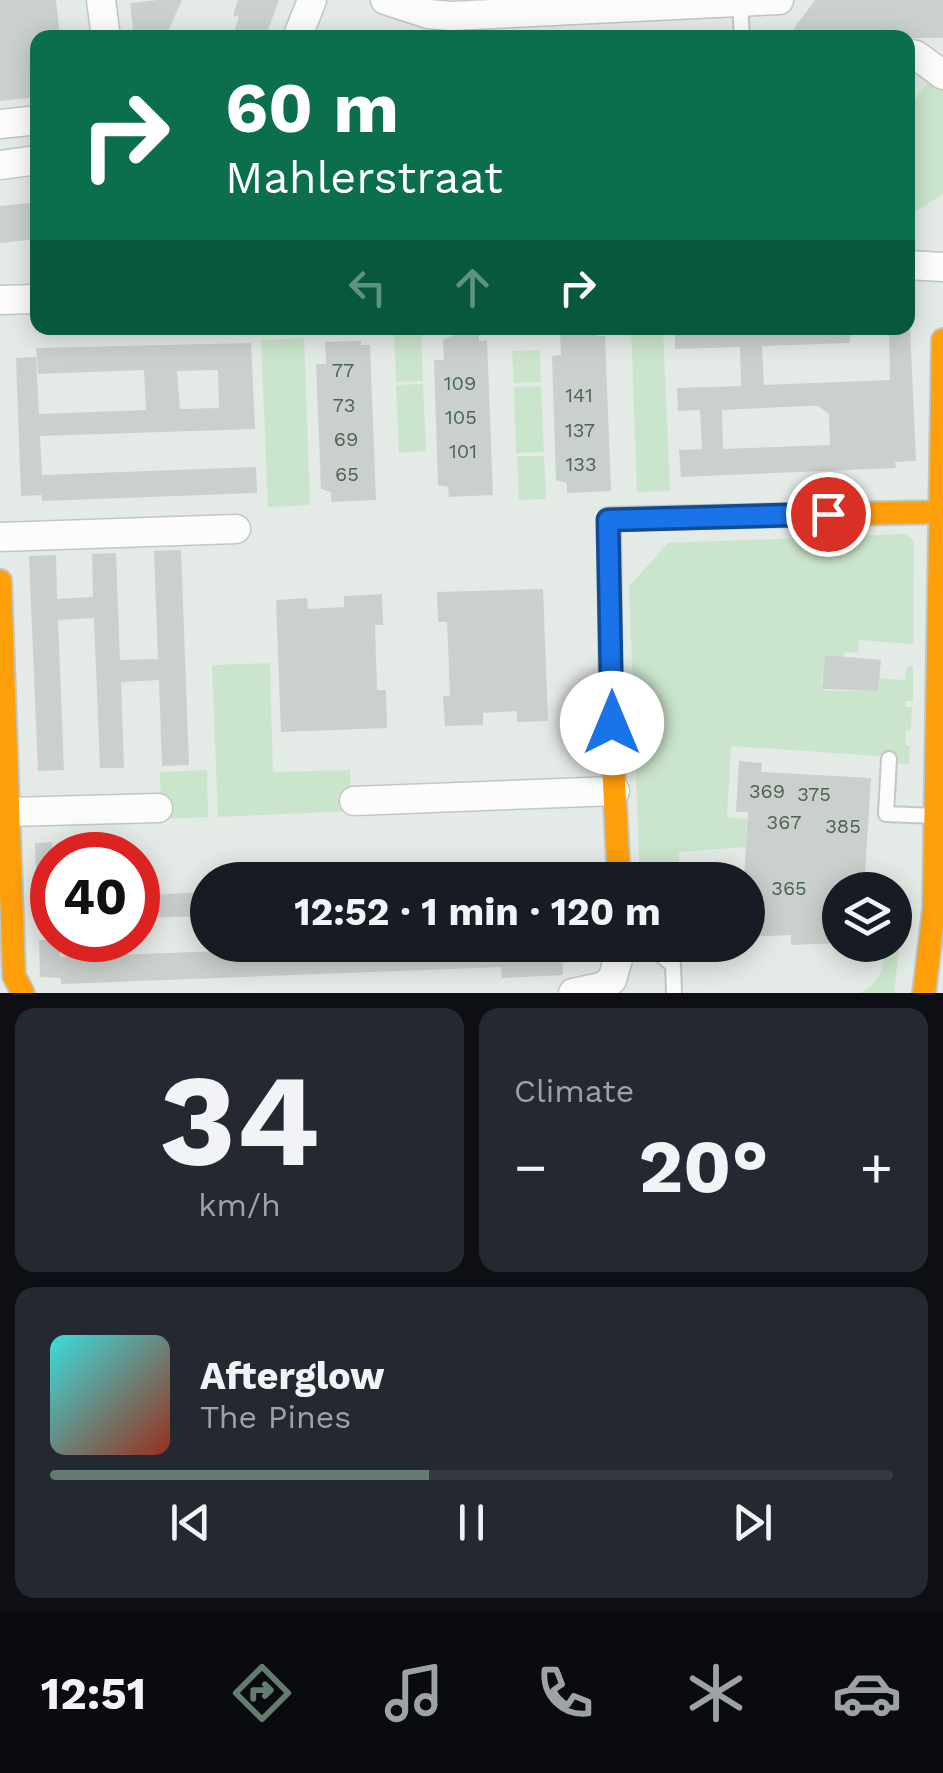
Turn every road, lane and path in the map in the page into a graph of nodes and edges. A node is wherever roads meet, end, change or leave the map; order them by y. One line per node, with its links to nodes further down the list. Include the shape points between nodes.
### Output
1 (102, 0): 6 (street)
2 (312, 0): 7 (street)
3 (385, 0): 5 (street, via 451,16)
4 (779, 0): 5 (street)
5 (740, 4): 8 (lane)
6 (105, 30)
7 (301, 30)
8 (742, 30)
9 (915, 55): 10 (street)
10 (943, 75)
11 (30, 121): 12 (street)
12 (0, 124)
13 (30, 161): 14 (street)
14 (0, 164)
15 (915, 265): 16 (street)
16 (943, 267)
17 (30, 299): 18 (street)
18 (0, 300)
19 (943, 340): 20 (street)
20 (940, 512): 24 (street); 27 (street, via 608,520)
21 (236, 529): 22 (street)
22 (0, 537)
23 (0, 581): 25 (street)
24 (940, 647): 31 (street)
25 (2, 689): 30 (street)
26 (888, 759): 31 (lane, via 886,814)
27 (615, 791): 28 (street); 32 (street)
28 (354, 801)
29 (158, 808): 30 (street)
30 (8, 812): 37 (street, via 14,976)
31 (936, 816): 33 (street)
32 (618, 862)
33 (934, 910): 36 (street); 40 (street)
34 (617, 962): 38 (street, via 612,980 601,988)
35 (669, 962): 39 (lane)
36 (943, 979)
37 (24, 993)
38 (573, 993)
39 (674, 993)
40 (924, 993)

